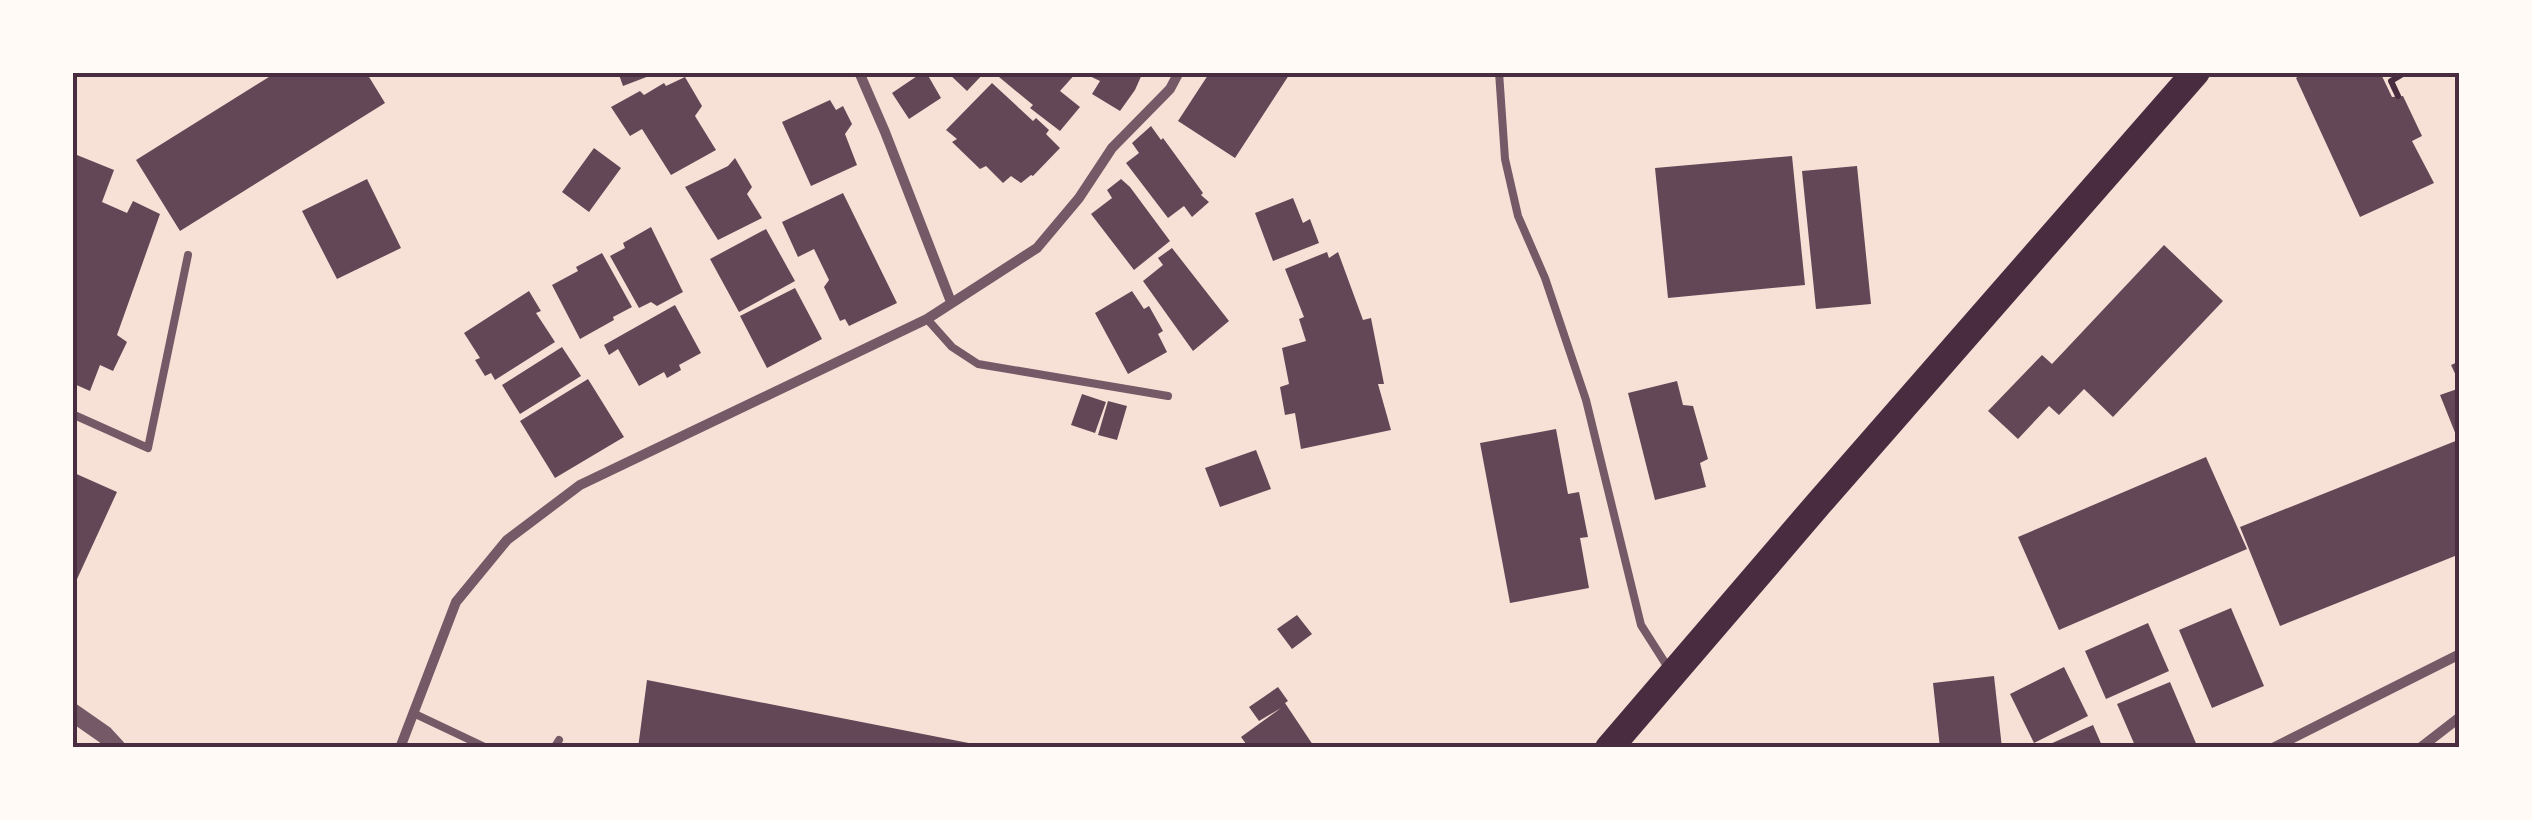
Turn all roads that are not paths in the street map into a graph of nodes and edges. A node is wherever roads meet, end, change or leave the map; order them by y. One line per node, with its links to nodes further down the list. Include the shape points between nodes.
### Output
1 (859, 72): 6 (street)
2 (1179, 72): 6 (street, via 1036,248)
3 (1499, 72): 11 (lane, via 1504,159 1518,216 1586,400 1641,625)
4 (2196, 72): 11 (highway)
5 (188, 255): 9 (lane, via 148,448)
6 (951, 302): 7 (street)
7 (927, 319): 8 (lane, via 978,364); 13 (street, via 580,485 507,540 456,602)
8 (1168, 396)
9 (72, 414)
10 (2460, 654): 19 (street)
11 (1672, 675): 18 (highway)
12 (72, 712): 15 (street)
13 (413, 714): 16 (street); 17 (lane)
14 (2460, 717): 20 (street)
15 (117, 748)
16 (400, 748)
17 (487, 748)
18 (1610, 748)
19 (2273, 748)
20 (2420, 748)

